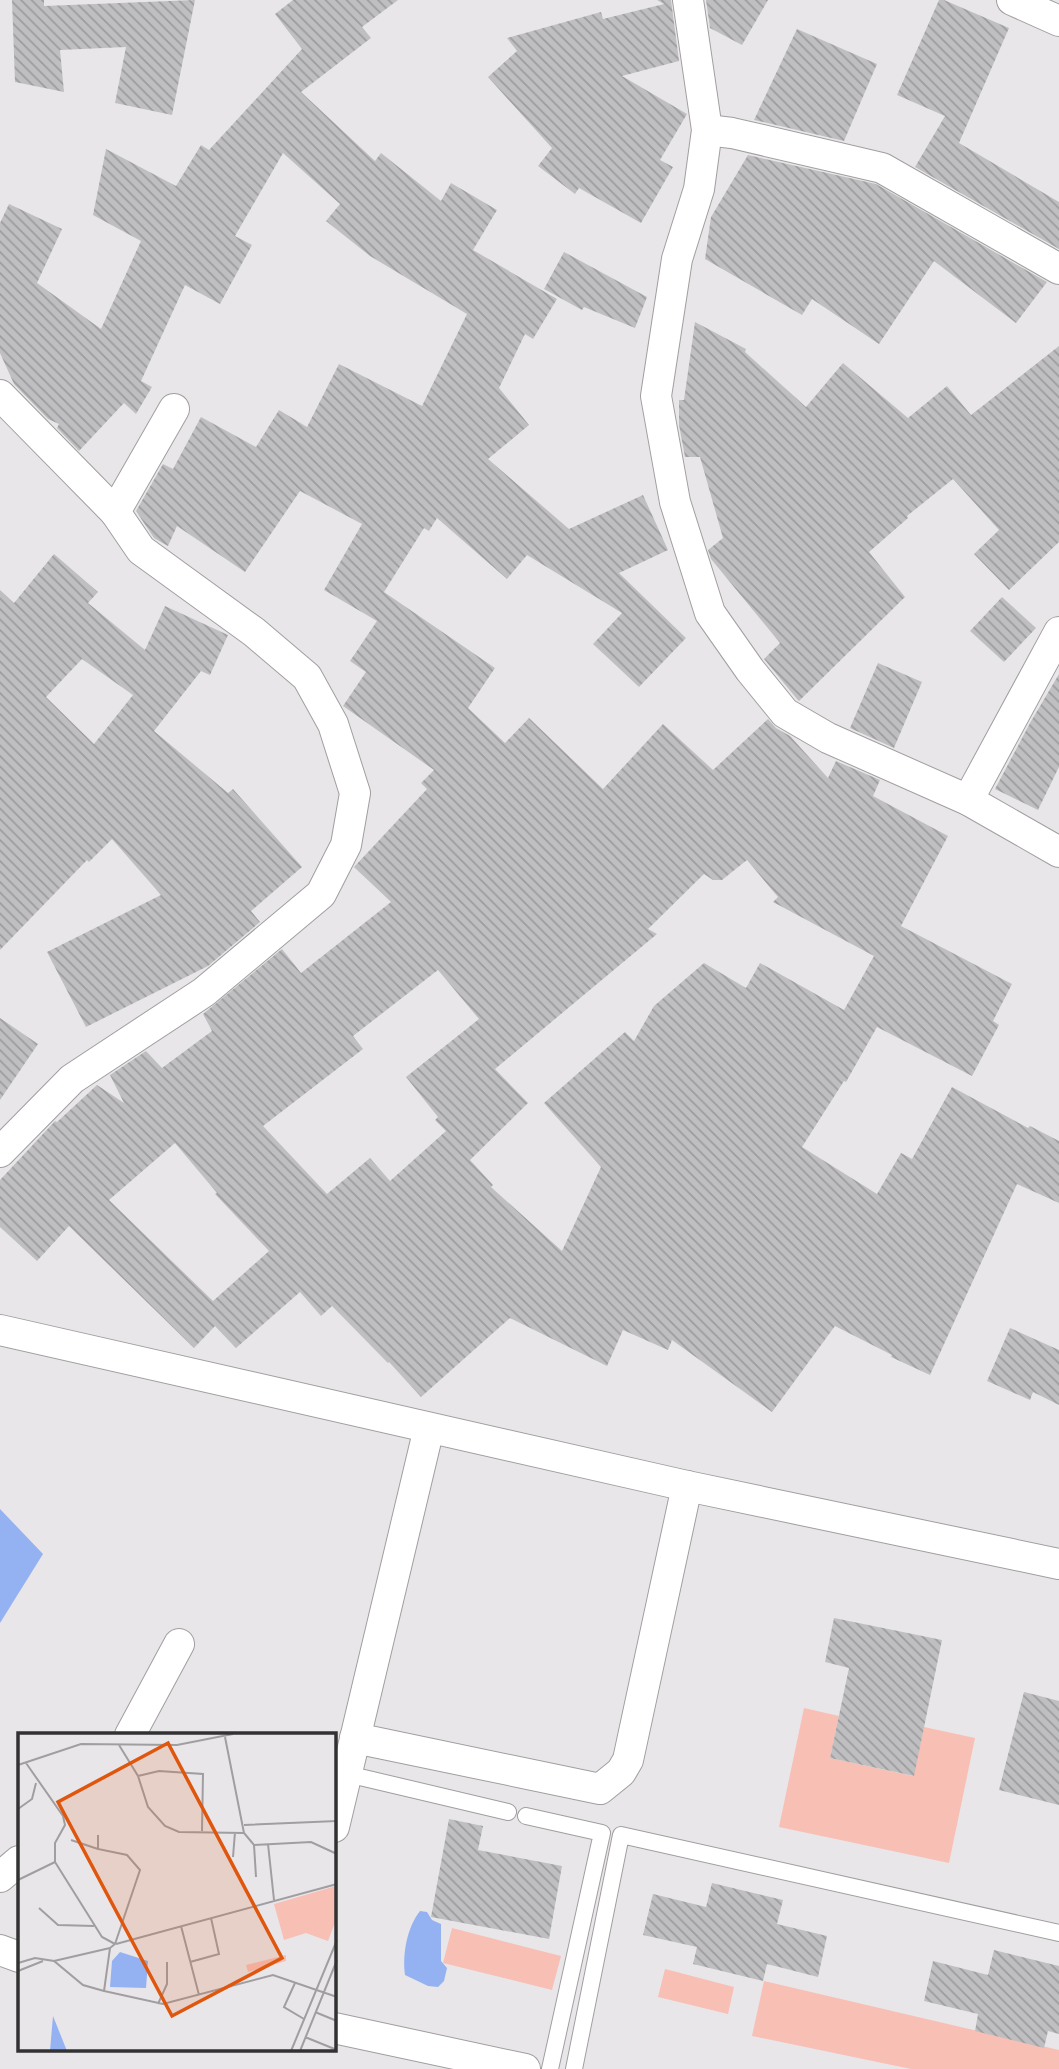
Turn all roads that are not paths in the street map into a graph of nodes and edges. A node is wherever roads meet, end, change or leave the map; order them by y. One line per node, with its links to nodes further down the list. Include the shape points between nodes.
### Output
1 (688, 0): 4 (street)
2 (1012, 0): 3 (street)
3 (1059, 21)
4 (706, 130): 5 (street, via 882,168); 10 (street, via 699,189 677,258 656,396 675,502 710,613 785,712 828,738)
5 (1059, 269)
6 (0, 395): 8 (street)
7 (174, 409): 8 (street)
8 (115, 512): 12 (street, via 141,550 254,632 307,677 334,724 355,793 346,845 321,894 204,992 72,1079)
9 (1059, 632): 10 (street)
10 (968, 800): 11 (street)
11 (1059, 852)
12 (0, 1152)
13 (0, 1330): 14 (street)
14 (429, 1428): 15 (street); 19 (street)
15 (687, 1486): 16 (street); 19 (street, via 628,1760 621,1772 600,1788)
16 (1059, 1564)
17 (179, 1644): 18 (street)
18 (131, 1733)
19 (355, 1738): 20 (street)
20 (347, 1774): 21 (lane); 23 (street)
21 (508, 1812)
22 (526, 1816): 31 (lane, via 602,1833)
23 (336, 1819)
24 (18, 1862): 25 (street)
25 (0, 1877)
26 (1059, 1933): 32 (lane, via 621,1835)
27 (0, 1950): 28 (street)
28 (18, 1958)
29 (336, 2028): 30 (street)
30 (525, 2069)
31 (550, 2069)
32 (574, 2069)

